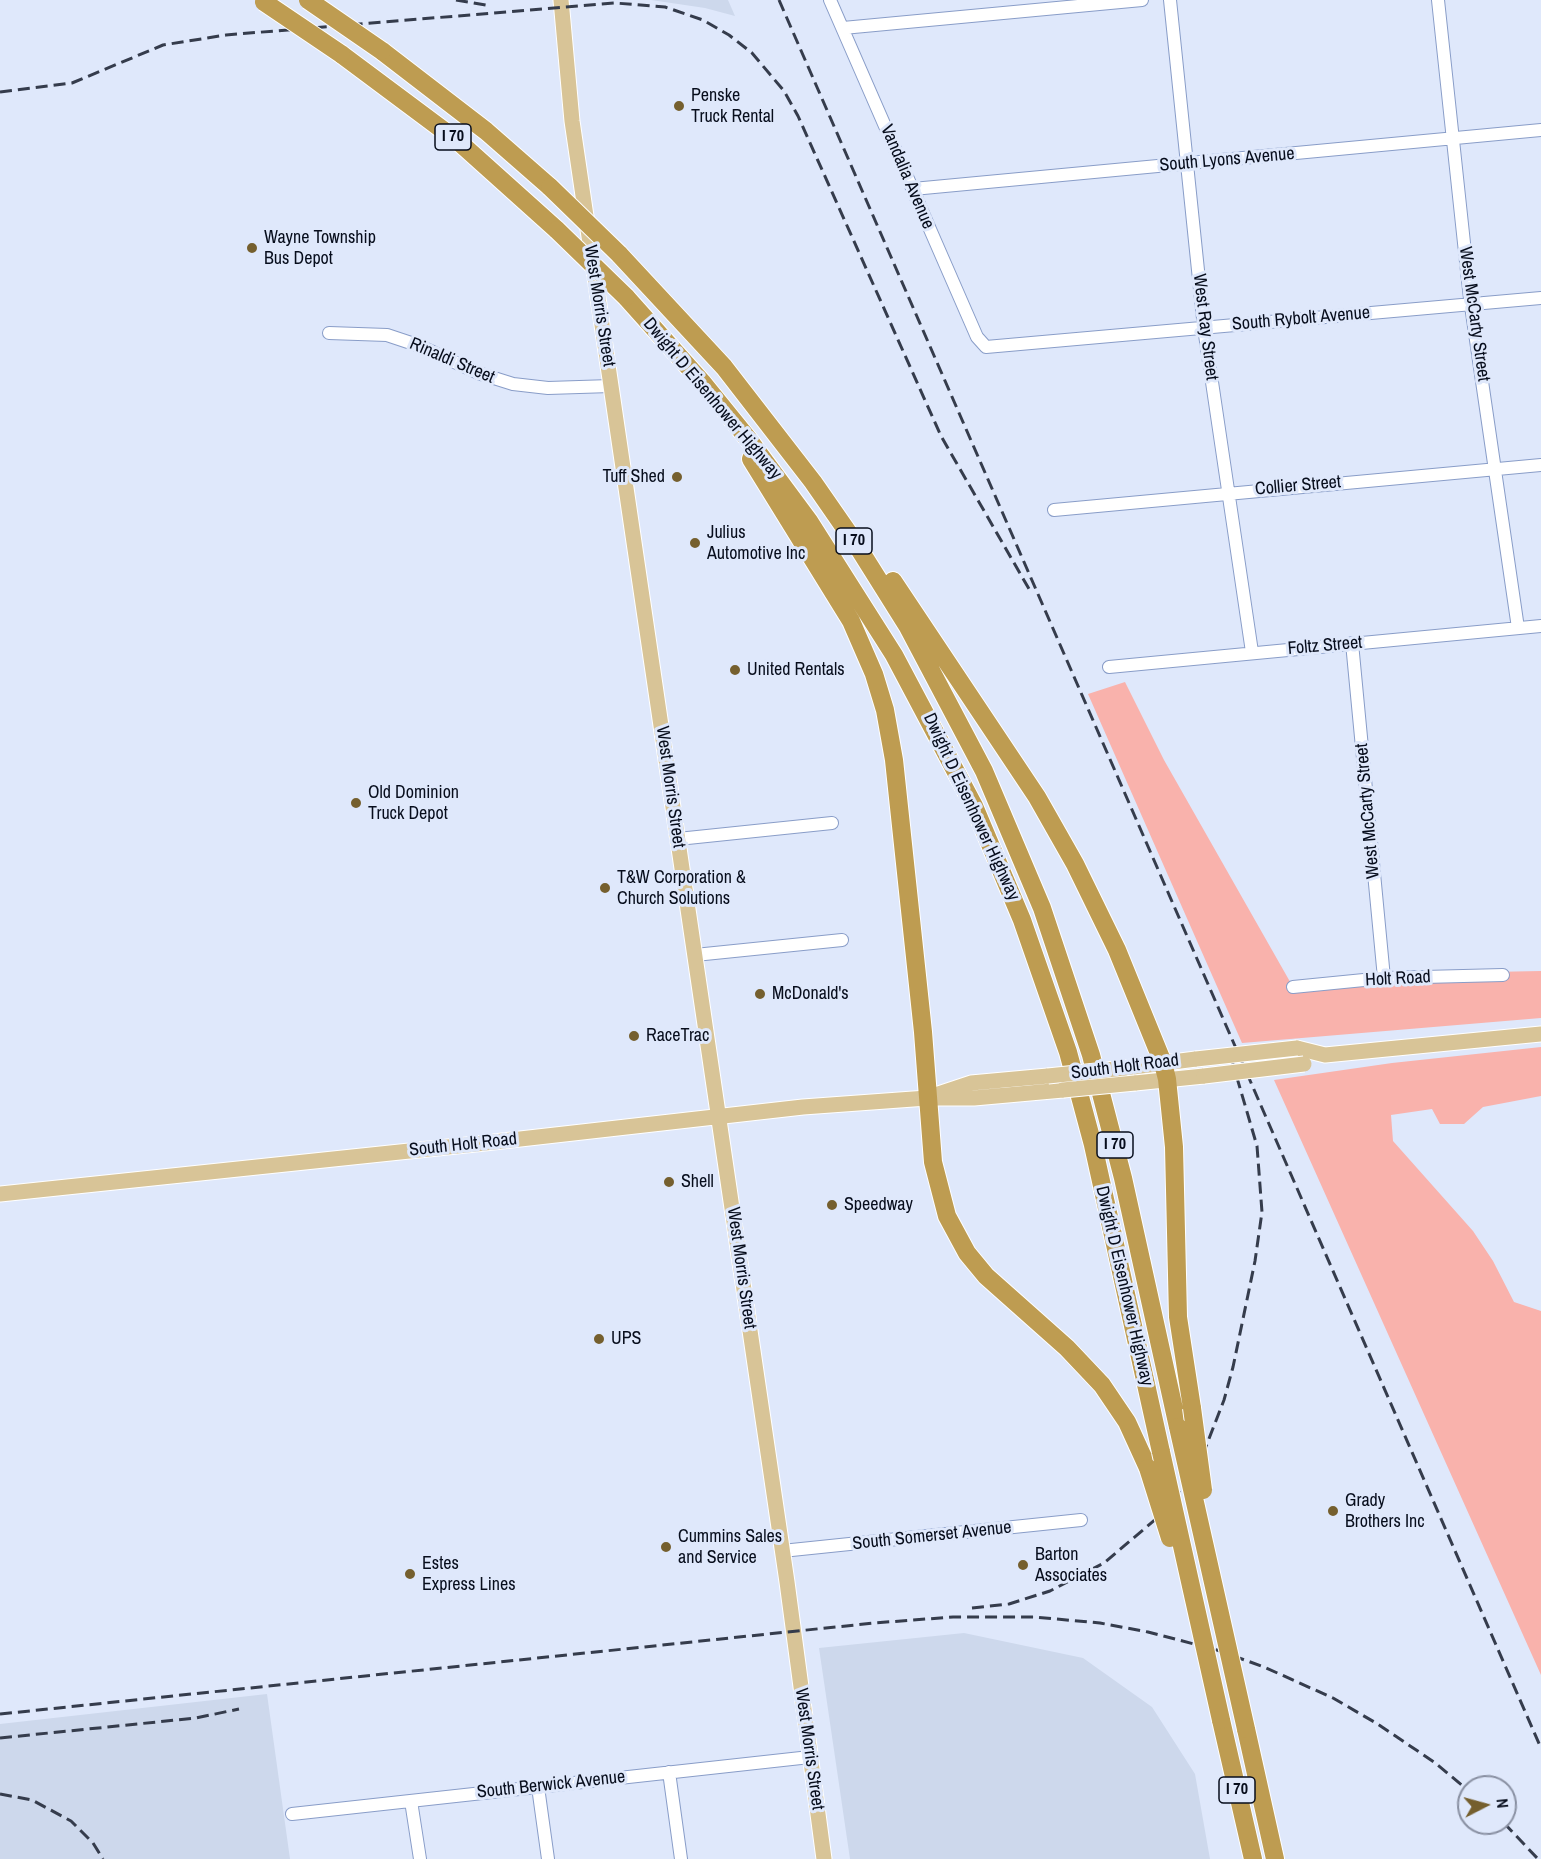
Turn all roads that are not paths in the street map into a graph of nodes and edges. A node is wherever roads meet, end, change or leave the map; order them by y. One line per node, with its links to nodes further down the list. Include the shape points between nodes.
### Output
1 (308, 0): 22 (highway, Dwight D Eisenhower Highway / I 70, bridge, via 451,102 550,188 619,254 716,358)
2 (561, 0): 19 (main road, West Morris Street, via 572,121)
3 (830, 0): 8 (street, Vandalia Avenue)
4 (1142, 0): 8 (street)
5 (1170, 0): 11 (street, West Ray Street)
6 (1438, 0): 10 (street, West McCarty Street)
7 (262, 1): 18 (highway, Dwight D Eisenhower Highway / I 70, bridge, via 459,142 626,297)
8 (843, 28): 12 (street, Vandalia Avenue)
9 (1541, 130): 10 (street, South Lyons Avenue)
10 (1453, 139): 11 (street, South Lyons Avenue); 14 (street, West McCarty Street)
11 (1186, 163): 12 (street, South Lyons Avenue); 15 (street, West Ray Street)
12 (913, 189): 17 (street, Vandalia Avenue, via 977,337)
13 (1541, 298): 14 (street, South Rybolt Avenue)
14 (1471, 304): 15 (street, South Rybolt Avenue); 21 (street, West McCarty Street)
15 (1204, 328): 17 (street, South Rybolt Avenue); 23 (street, West Ray Street)
16 (329, 333): 19 (street, Rinaldi Street, via 392,336 509,384 548,388)
17 (989, 348)
18 (702, 382): 40 (highway, via 844,608 878,686 894,760); 46 (highway, Dwight D Eisenhower Highway / I 70, bridge, via 793,498 868,610 936,730 998,860 1043,977 1079,1091)
19 (611, 386): 31 (main road, West Morris Street)
20 (1541, 465): 21 (street, Collier Street)
21 (1496, 468): 23 (street, Collier Street); 26 (street, West McCarty Street)
22 (813, 482): 39 (highway, via 897,585 1036,797 1106,924); 45 (highway, Dwight D Eisenhower Highway / I 70, bridge, via 871,567 930,666 984,771 1028,870 1065,973 1098,1078)
23 (1228, 493): 24 (street, Collier Street); 28 (street, West Ray Street)
24 (1054, 510)
25 (1541, 626): 26 (street, Foltz Street)
26 (1518, 628): 27 (street, Foltz Street)
27 (1352, 644): 28 (street, Foltz Street); 35 (street, West McCarty Street)
28 (1252, 652): 29 (street, Foltz Street)
29 (1109, 667)
30 (832, 823): 31 (street)
31 (678, 839): 33 (main road, West Morris Street)
32 (842, 940): 33 (street)
33 (695, 955): 41 (main road, West Morris Street)
34 (1503, 975): 35 (street, Holt Road)
35 (1384, 978): 36 (street, Holt Road)
36 (1293, 987)
37 (1541, 1034): 38 (main road, South Holt Road)
38 (1325, 1054): 39 (main road, South Holt Road, bridge, via 1304,1064 1204,1076); 39 (main road, South Holt Road, bridge, via 1296,1048 1197,1059)
39 (1165, 1071): 40 (main road, South Holt Road, bridge, via 1135,1083 974,1098); 40 (main road, South Holt Road, bridge, via 1125,1068 971,1083); 45 (highway, bridge, via 1174,1147 1178,1317)
40 (927, 1098): 41 (main road, South Holt Road); 46 (highway, bridge, via 939,1193 960,1241 986,1276 1094,1375 1124,1416 1148,1468)
41 (719, 1116): 42 (main road, South Holt Road); 44 (main road, West Morris Street)
42 (0, 1194)
43 (1081, 1521): 44 (street, South Somerset Avenue)
44 (782, 1551): 47 (main road, West Morris Street)
45 (1222, 1622): 57 (highway, Dwight D Eisenhower Highway / I 70, bridge)
46 (1202, 1635): 56 (highway, Dwight D Eisenhower Highway / I 70, bridge)
47 (810, 1757): 48 (street, South Berwick Avenue); 55 (main road, West Morris Street)
48 (669, 1772): 49 (street, South Berwick Avenue); 54 (street)
49 (538, 1787): 50 (street, South Berwick Avenue); 53 (street)
50 (411, 1801): 51 (street, South Berwick Avenue); 52 (street)
51 (292, 1814)
52 (420, 1859)
53 (548, 1859)
54 (681, 1859)
55 (824, 1859)
56 (1253, 1859)
57 (1275, 1859)

